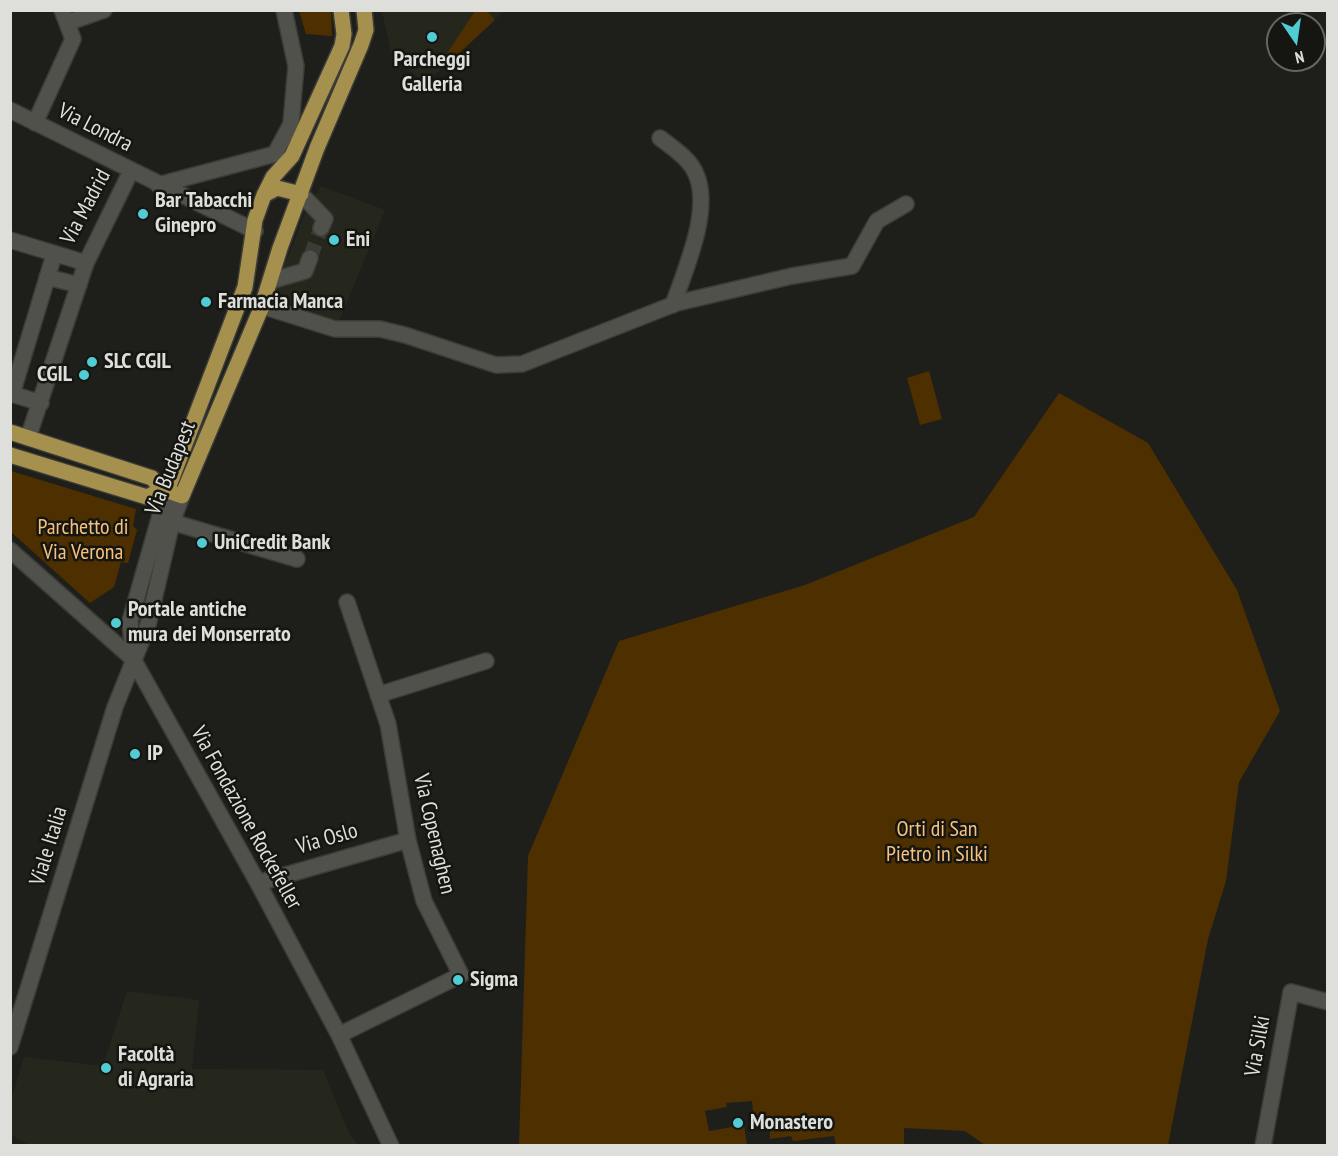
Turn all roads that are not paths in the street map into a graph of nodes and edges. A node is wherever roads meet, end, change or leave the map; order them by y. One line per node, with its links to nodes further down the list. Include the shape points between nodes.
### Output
1 (104, 10): 5 (street)
2 (284, 10): 10 (street, via 297,66 291,124 275,154)
3 (340, 10): 12 (main road, via 344,34 333,67 291,156)
4 (366, 12): 11 (main road, via 361,45)
5 (64, 17): 7 (street, via 72,39)
6 (10, 110): 7 (street, Via Londra)
7 (35, 123): 9 (street, Via Londra)
8 (660, 138): 24 (street, via 687,160 697,174 701,202 693,246)
9 (131, 171): 10 (street, Via Londra); 20 (street, Via Madrid)
10 (158, 185): 15 (street, Via Londra)
11 (301, 194): 12 (main road, via 278,188); 14 (street, via 325,219); 17 (main road, Via Budapest)
12 (264, 195): 15 (main road, Via Budapest)
13 (906, 204): 24 (street, via 877,221 852,266 792,276)
14 (321, 228)
15 (255, 231): 17 (main road, via 260,240); 30 (main road, Via Budapest, via 245,287)
16 (10, 240): 18 (street, Via Madrid)
17 (280, 248): 22 (main road, Via Budapest)
18 (54, 255): 20 (street, Via Madrid); 21 (street)
19 (310, 258): 22 (street, via 305,271)
20 (86, 263): 23 (street)
21 (47, 277): 23 (street); 26 (street, via 12,394)
22 (270, 281): 25 (main road, Via Budapest)
23 (79, 285): 26 (street)
24 (673, 305): 25 (street, via 522,364 496,365 405,335 380,329 335,329)
25 (262, 306): 30 (main road, Via Budapest)
26 (41, 403): 28 (street)
27 (10, 432): 28 (main road)
28 (28, 438): 30 (main road, via 152,478)
29 (10, 454): 30 (main road, via 147,497)
30 (170, 492): 31 (street, Via Budapest); 35 (street, Via Budapest, via 130,621)
31 (172, 522): 33 (street); 35 (street, Via Budapest, via 148,625)
32 (10, 550): 35 (street, Via Fondazione Rockefeller)
33 (297, 559)
34 (347, 602): 37 (street, Via Copenaghen)
35 (133, 659): 39 (street, Via Fondazione Rockefeller); 42 (street, Viale Italia)
36 (486, 661): 37 (street)
37 (378, 695): 38 (street, Via Copenaghen, via 388,724)
38 (408, 840): 39 (street, Via Oslo); 41 (street, Via Copenaghen, via 424,901 461,975)
39 (258, 883): 41 (street, Via Fondazione Rockefeller)
40 (1328, 1002): 44 (street, Via Silki, via 1291,992)
41 (339, 1035): 43 (street, Via Fondazione Rockefeller)
42 (10, 1047)
43 (391, 1146)
44 (1263, 1146)

